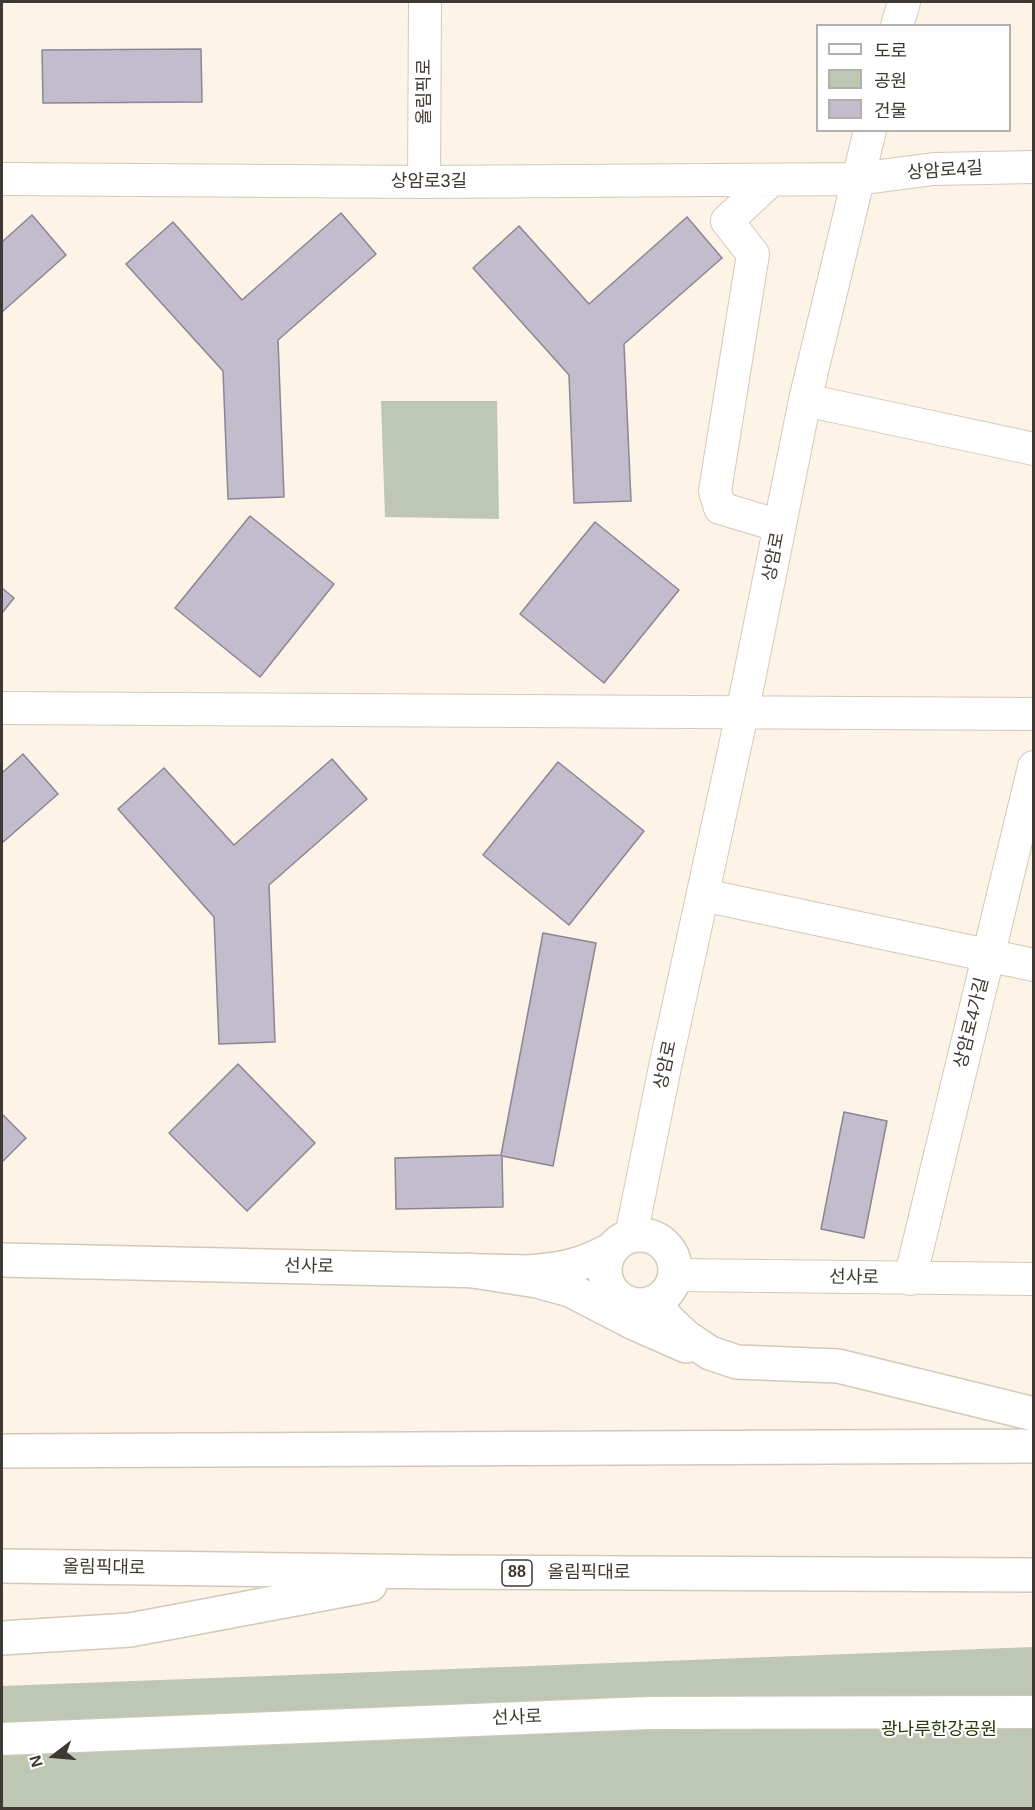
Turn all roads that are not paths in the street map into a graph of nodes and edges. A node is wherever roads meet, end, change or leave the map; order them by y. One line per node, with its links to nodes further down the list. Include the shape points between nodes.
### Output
1 (425, 2): 9 (street, 올림픽로)
2 (904, 2): 3 (street)
3 (898, 24)
4 (869, 132): 8 (street, 상암로)
5 (1034, 167): 8 (street, 상암로4길, via 934,169)
6 (2, 179): 9 (street, 상암로3길)
7 (771, 180): 8 (street, 상암로3길); 9 (street, 상암로3길); 12 (street, via 727,221 753,254 715,491 720,508)
8 (857, 180): 10 (street, 상암로)
9 (424, 182)
10 (805, 400): 11 (street); 12 (street, 상암로)
11 (1034, 449)
12 (780, 526): 14 (street, 상암로)
13 (2, 708): 14 (street)
14 (742, 714): 15 (street); 17 (street, 상암로)
15 (1034, 714)
16 (1034, 767): 18 (street, 상암로4가길)
17 (702, 894): 18 (street); 20 (street, 상암로, via 665,1067)
18 (988, 956): 19 (street); 24 (street, 상암로4가길)
19 (1034, 965)
20 (621, 1243): 22 (main road, 선사로, via 591,1261 561,1269); 23 (main road, via 643,1235 654,1238 671,1253); 26 (main road, via 606,1260 607,1284 623,1302)
21 (2, 1260): 22 (main road, 선사로)
22 (467, 1270): 27 (main road, via 570,1290 700,1352)
23 (675, 1275): 24 (street, 선사로); 26 (main road, via 672,1286)
24 (910, 1279): 25 (street, 선사로)
25 (1034, 1279)
26 (656, 1302): 27 (main road, via 686,1337 710,1353)
27 (737, 1362): 28 (main road, via 838,1366)
28 (1034, 1414)
29 (1034, 1446): 30 (main road)
30 (2, 1451)
31 (2, 1566): 32 (main road, 올림픽대로 / 88)
32 (440, 1572): 33 (main road, 올림픽대로 / 88); 34 (main road, via 130,1630)
33 (1034, 1575)
34 (2, 1638)
35 (1034, 1712): 36 (street, 선사로, via 648,1713)
36 (2, 1739)

